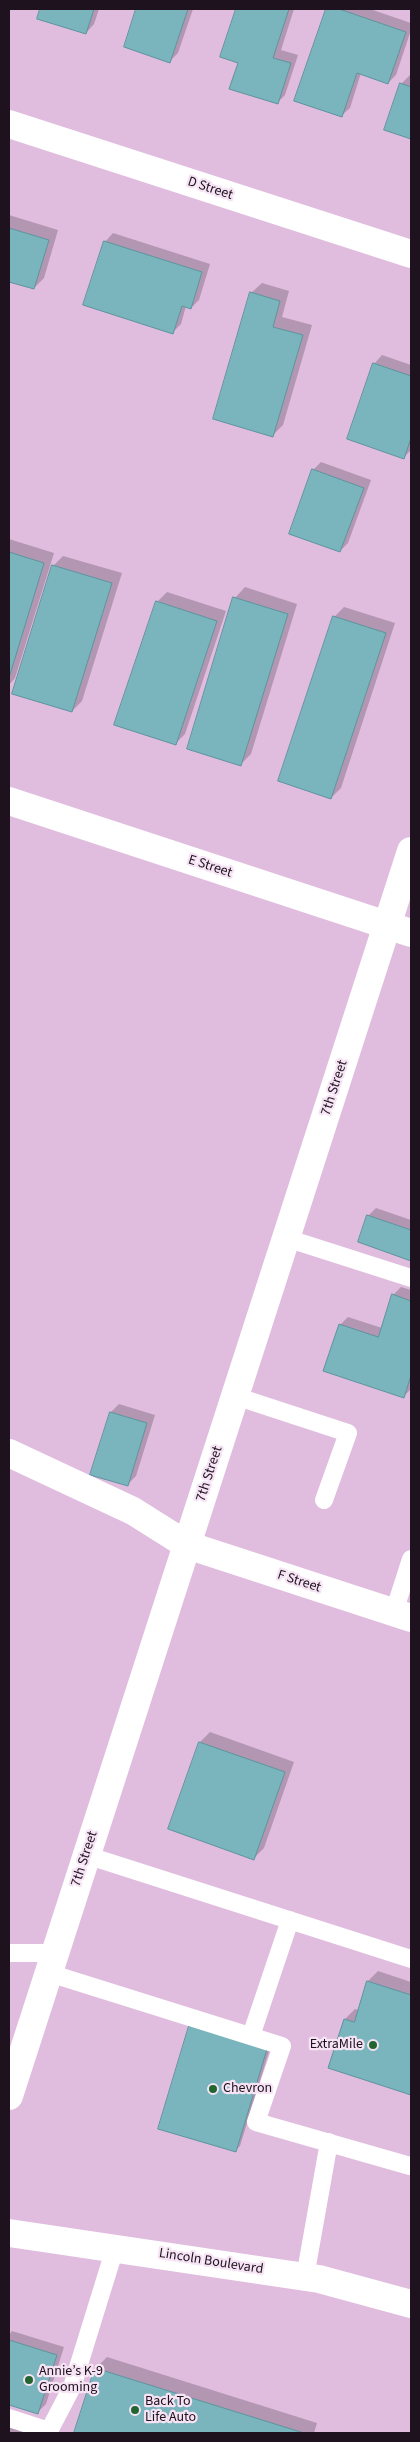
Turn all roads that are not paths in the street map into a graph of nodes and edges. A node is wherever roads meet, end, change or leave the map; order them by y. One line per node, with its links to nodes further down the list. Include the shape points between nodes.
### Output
1 (9, 124): 2 (street, D Street)
2 (411, 254)
3 (9, 801): 5 (street, E Street)
4 (411, 852): 5 (street, 7th Street)
5 (399, 930): 6 (street, 7th Street)
6 (286, 1238): 7 (lane); 8 (street, 7th Street)
7 (411, 1278)
8 (235, 1396): 10 (lane, via 348,1433); 11 (street, 7th Street)
9 (9, 1453): 11 (street, F Street, via 133,1511)
10 (324, 1500)
11 (187, 1545): 13 (street, F Street); 14 (street, 7th Street)
12 (411, 1558): 13 (lane)
13 (402, 1615)
14 (86, 1855): 15 (lane); 18 (street, 7th Street)
15 (290, 1920): 17 (lane); 19 (lane)
16 (9, 1953): 18 (lane)
17 (411, 1959)
18 (52, 1963): 19 (lane); 20 (street, 7th Street)
19 (251, 2036): 21 (lane, via 282,2046 256,2122)
20 (9, 2096)
21 (329, 2142): 22 (lane); 25 (lane)
22 (410, 2166)
23 (9, 2233): 24 (street, Lincoln Boulevard)
24 (114, 2248): 25 (street, Lincoln Boulevard); 27 (lane, via 72,2387 49,2431)
25 (305, 2277): 26 (street, Lincoln Boulevard)
26 (411, 2304)
27 (9, 2418)

